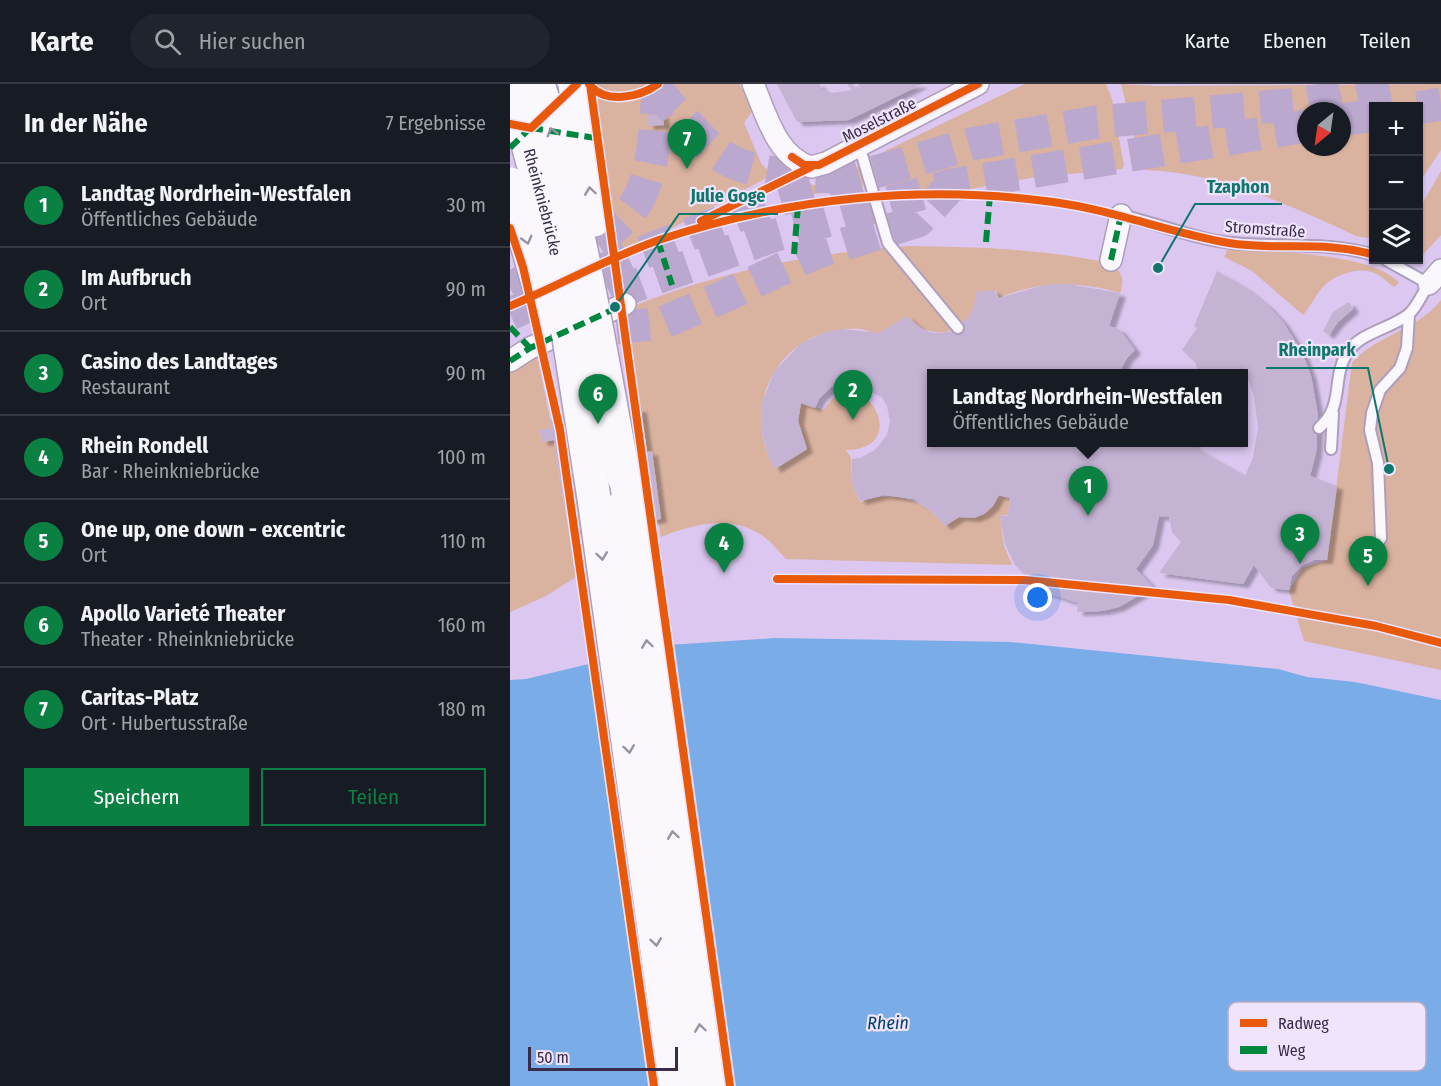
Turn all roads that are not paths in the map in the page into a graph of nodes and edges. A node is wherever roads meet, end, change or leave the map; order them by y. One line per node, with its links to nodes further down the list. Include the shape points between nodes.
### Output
1 (512, 84): 21 (highway, Rheinkniebrücke, bridge, via 554,242)
2 (538, 84): 20 (highway, Rheinkniebrücke, one-way to 2, bridge, via 580,250)
3 (575, 84): 20 (highway, one-way to 3, bridge)
4 (753, 84): 6 (street, Moselstraße, via 780,144 804,165 819,165)
5 (978, 84): 6 (street, Moselstraße)
6 (859, 145): 15 (lane, via 888,243)
7 (510, 184): 21 (highway, Rheinkniebrücke, one-way to 21, bridge)
8 (1121, 215): 9 (lane, Stromstraße, via 1231,243 1306,245); 10 (street, Stromstraße)
9 (1369, 254)
10 (1111, 260)
11 (1398, 264): 12 (lane)
12 (1435, 277): 14 (lane)
13 (625, 304): 16 (street)
14 (1409, 314): 17 (lane, via 1348,351 1339,374); 22 (lane, via 1407,348 1400,368 1380,390 1372,413 1370,430 1379,472 1381,538)
15 (958, 328)
16 (510, 361)
17 (1333, 413): 18 (lane); 19 (lane)
18 (1319, 428)
19 (1331, 449)
20 (624, 478): 24 (highway, one-way to 20)
21 (594, 498): 23 (highway, one-way to 23)
22 (1370, 555)
23 (676, 1086)
24 (708, 1086)

